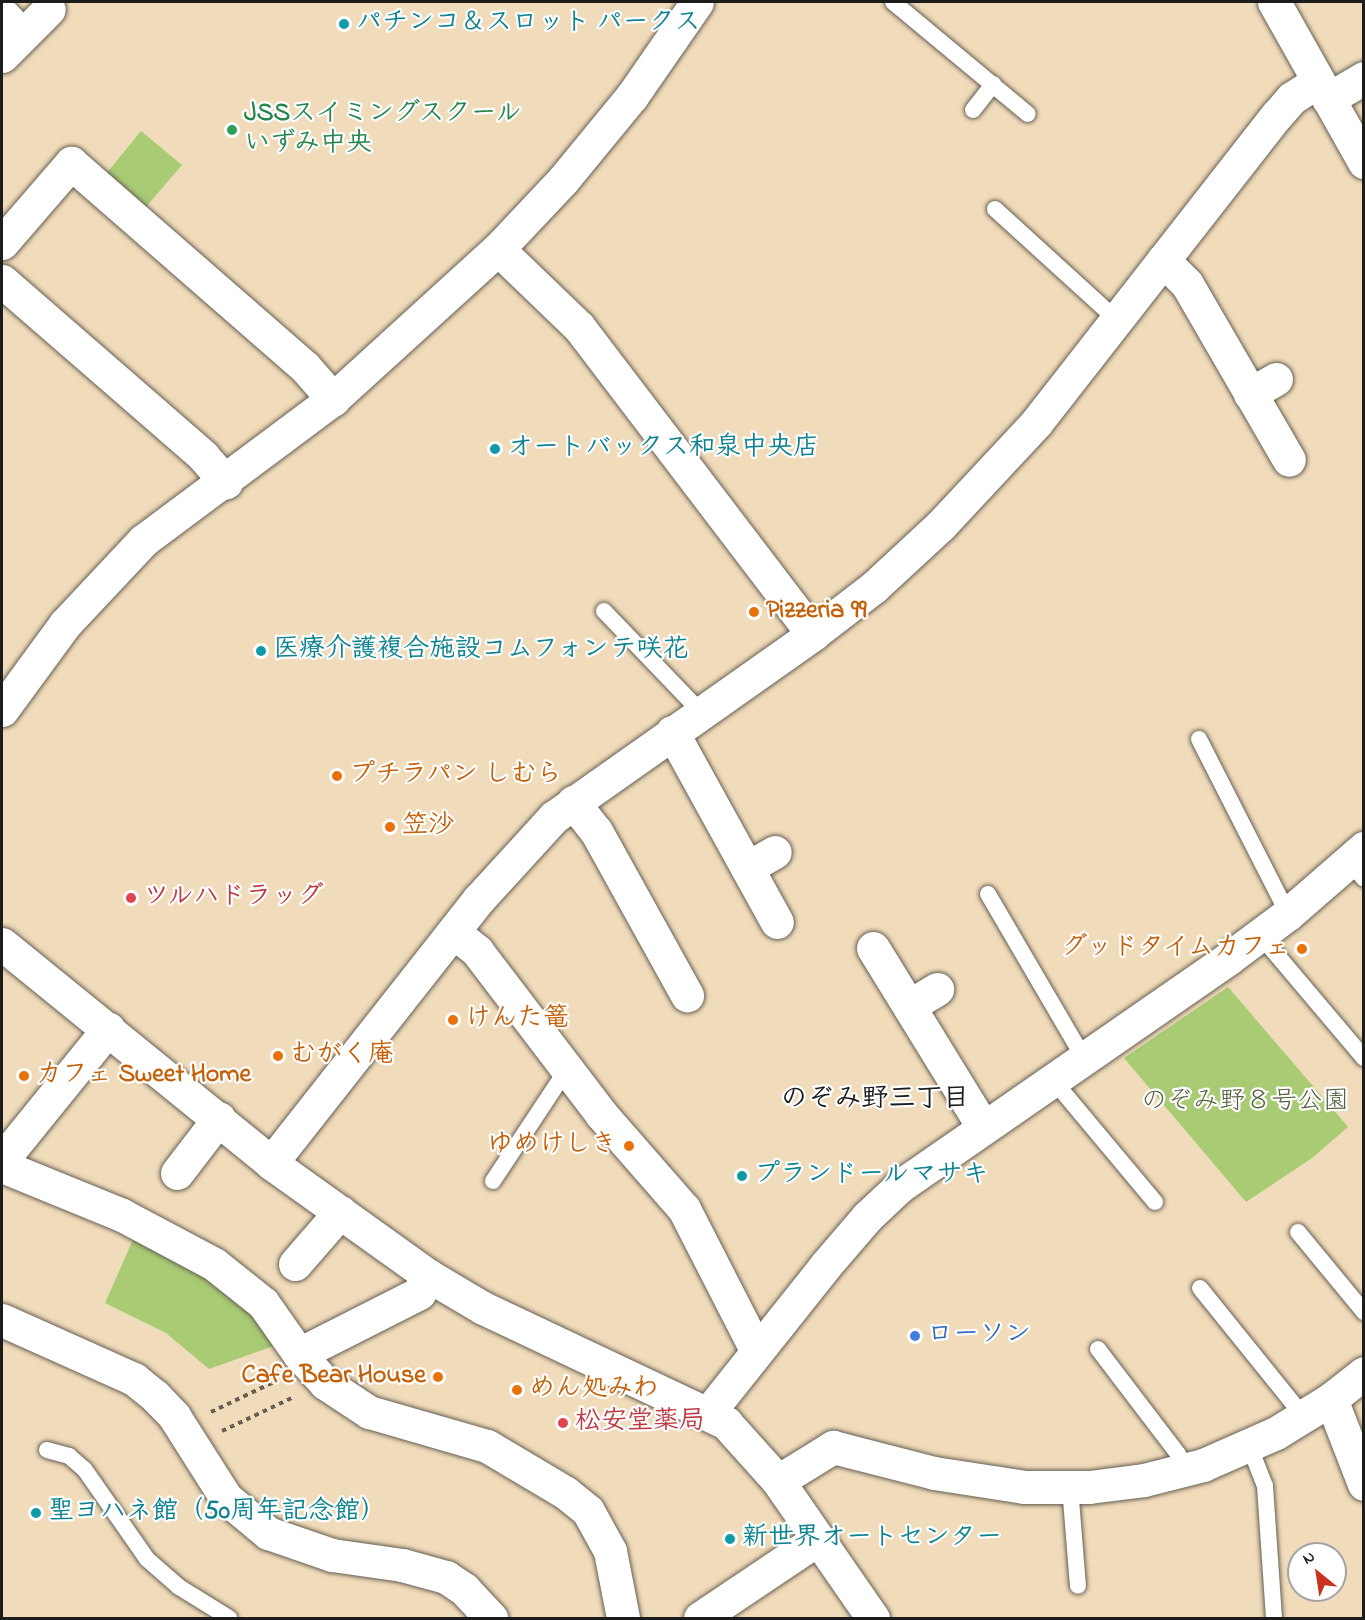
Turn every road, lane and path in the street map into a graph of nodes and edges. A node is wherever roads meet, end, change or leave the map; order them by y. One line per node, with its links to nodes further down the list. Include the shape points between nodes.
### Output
1 (697, 2): 15 (street, via 632,96)
2 (893, 2): 4 (lane)
3 (1274, 2): 9 (street)
4 (912, 8): 8 (lane)
5 (49, 9): 6 (street)
6 (8, 35)
7 (1364, 78): 9 (street)
8 (993, 84): 10 (lane); 11 (lane)
9 (1323, 90): 12 (street); 16 (street, via 1292,98)
10 (973, 110)
11 (1028, 114)
12 (1364, 162)
13 (995, 209): 18 (lane)
14 (2, 243): 19 (street, via 71,164 305,367)
15 (498, 249): 19 (street); 23 (street, via 579,327)
16 (1163, 260): 18 (street); 20 (street, via 1187,284 1263,386)
17 (2, 281): 21 (street, via 202,456)
18 (1117, 320): 23 (street, via 1036,423 956,509 874,587)
19 (333, 399): 21 (street)
20 (1289, 460)
21 (226, 482): 24 (street, via 144,540 114,569 65,624)
22 (604, 611): 25 (lane)
23 (813, 634): 25 (street)
24 (2, 710)
25 (701, 712): 26 (street)
26 (672, 732): 28 (street); 32 (street, via 761,860)
27 (1200, 739): 31 (lane)
28 (573, 802): 33 (street, via 508,864); 38 (street, via 596,831)
29 (1359, 863): 31 (street)
30 (988, 894): 41 (lane)
31 (1288, 914): 34 (street)
32 (777, 922)
33 (453, 932): 43 (street, via 477,951); 48 (street)
34 (1260, 934): 41 (street); 42 (lane)
35 (2, 944): 40 (street)
36 (873, 948): 39 (street)
37 (937, 989): 39 (street)
38 (687, 995)
39 (909, 1006): 46 (street)
40 (108, 1029): 45 (street); 47 (street)
41 (1084, 1058): 44 (street)
42 (1364, 1058)
43 (567, 1069): 51 (lane); 61 (street, via 684,1209)
44 (1053, 1080): 46 (street); 52 (lane)
45 (219, 1118): 48 (street); 50 (street)
46 (983, 1127): 61 (street, via 900,1186 867,1217)
47 (2, 1160)
48 (271, 1163): 53 (street)
49 (2, 1166): 62 (street, via 122,1215 214,1264 263,1303)
50 (177, 1173)
51 (493, 1181)
52 (1155, 1202)
53 (340, 1212): 55 (street); 56 (street)
54 (1298, 1232): 58 (lane)
55 (295, 1264)
56 (429, 1276): 62 (street, via 419,1293); 66 (street, via 483,1308)
57 (1200, 1288): 67 (lane)
58 (1364, 1312)
59 (2, 1320): 78 (street, via 134,1379 174,1416 226,1498 268,1533 332,1555 402,1565 446,1577 464,1589)
60 (1098, 1349): 71 (lane, via 1178,1454)
61 (756, 1350): 66 (street)
62 (311, 1368): 65 (path); 68 (path); 79 (street, via 369,1412 487,1446 566,1493 588,1511 610,1551)
63 (1364, 1373): 64 (street)
64 (1331, 1400): 67 (street); 73 (street)
65 (210, 1412)
66 (709, 1412): 72 (street, via 726,1424)
67 (1304, 1417): 69 (street)
68 (221, 1431)
69 (1250, 1445): 71 (street); 82 (lane, via 1265,1486)
70 (47, 1450): 77 (lane, via 69,1455 85,1470 147,1559 178,1587)
71 (1182, 1471): 74 (street, via 1144,1480)
72 (778, 1481): 74 (street, via 833,1447 844,1447 934,1473 1024,1487); 75 (street)
73 (1364, 1484)
74 (1070, 1487): 76 (lane)
75 (818, 1539): 80 (street); 81 (street)
76 (1078, 1586)
77 (229, 1618)
78 (491, 1618)
79 (623, 1618)
80 (700, 1618)
81 (873, 1618)
82 (1274, 1618)

